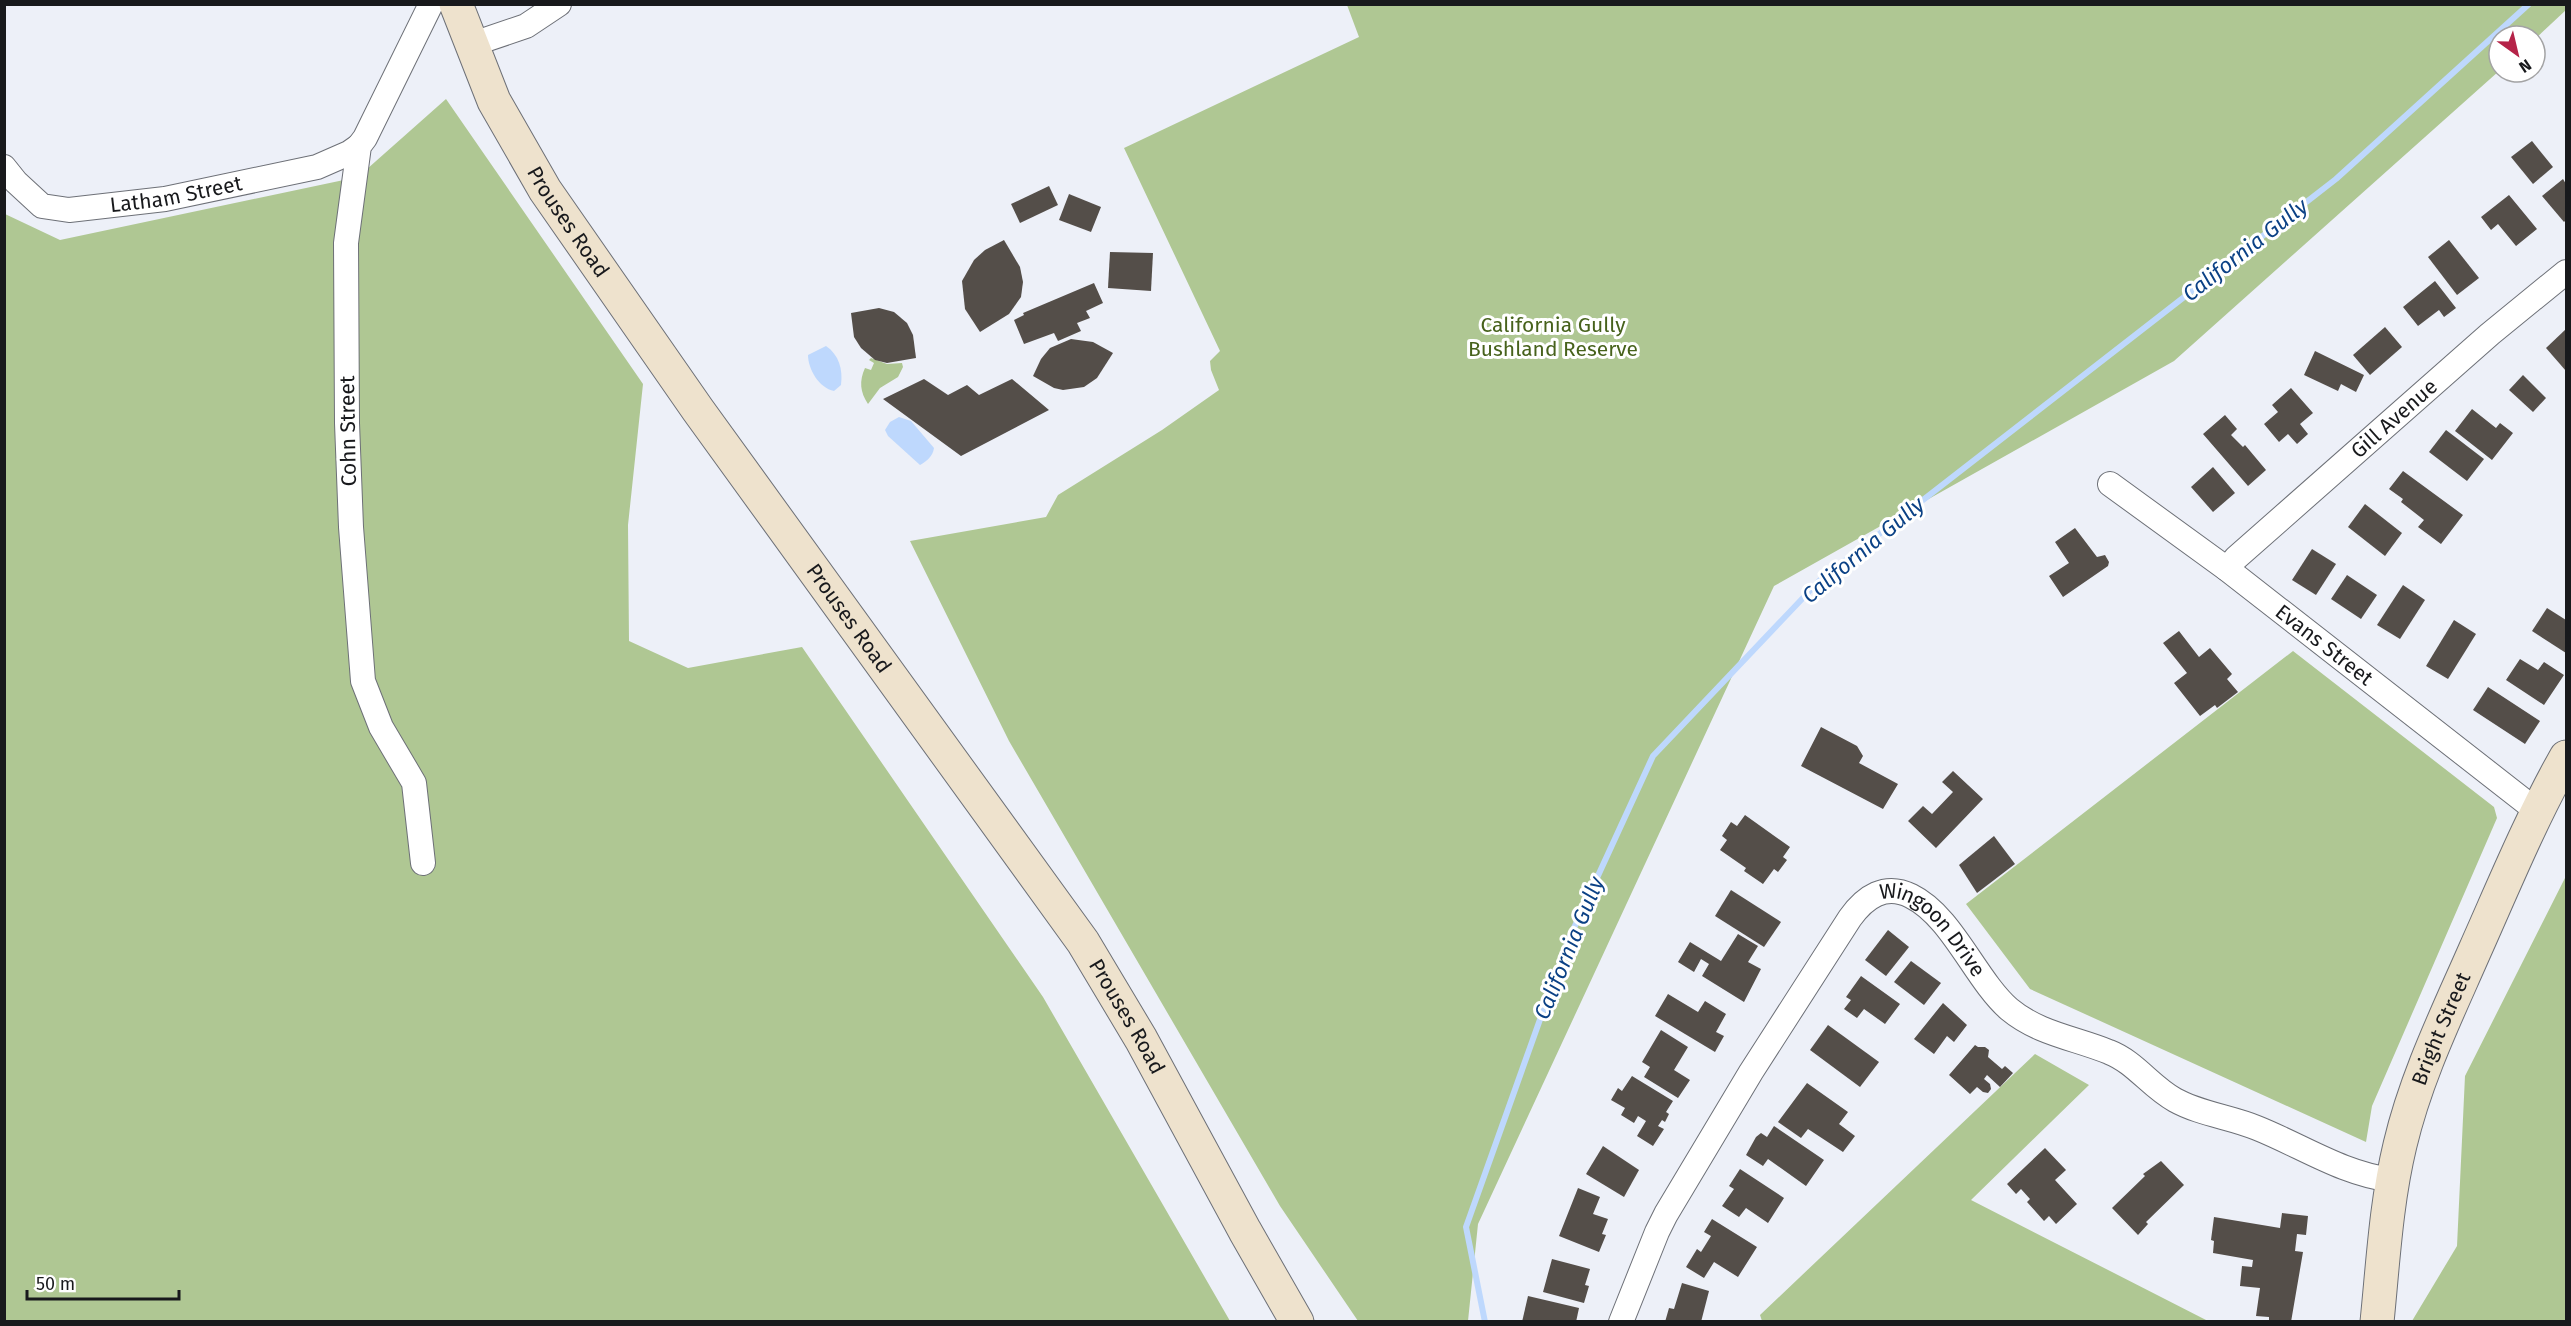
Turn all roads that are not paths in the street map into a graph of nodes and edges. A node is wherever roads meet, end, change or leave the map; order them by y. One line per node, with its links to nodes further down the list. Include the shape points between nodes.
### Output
1 (431, 4): 5 (street, Cohn Street)
2 (456, 4): 4 (street, Prouses Road)
3 (559, 4): 4 (street, via 526,26)
4 (471, 45): 14 (street, Prouses Road, via 505,123 560,214 1083,942)
5 (359, 146): 6 (street, Latham Street, via 316,167 165,198 69,210 42,206); 12 (street, Cohn Street, via 346,243 347,411 363,681 381,728 414,783)
6 (4, 167)
7 (2566, 272): 9 (street, Gill Avenue, via 2436,381)
8 (2110, 484): 9 (street, Evans Street)
9 (2227, 569): 11 (street, Evans Street)
10 (2566, 757): 11 (street, Bright Street)
11 (2537, 812): 13 (street, Bright Street, via 2430,1053 2408,1115)
12 (423, 863)
13 (2392, 1180): 15 (street, Wingoon Drive, via 2352,1172 2257,1128 2176,1101 2120,1057 2026,1021 1999,998 1926,906 1902,892 1883,891 1865,900 1850,918 1739,1092 1657,1232); 16 (street, Bright Street)
14 (1297, 1322)
15 (1621, 1322)
16 (2377, 1322)

